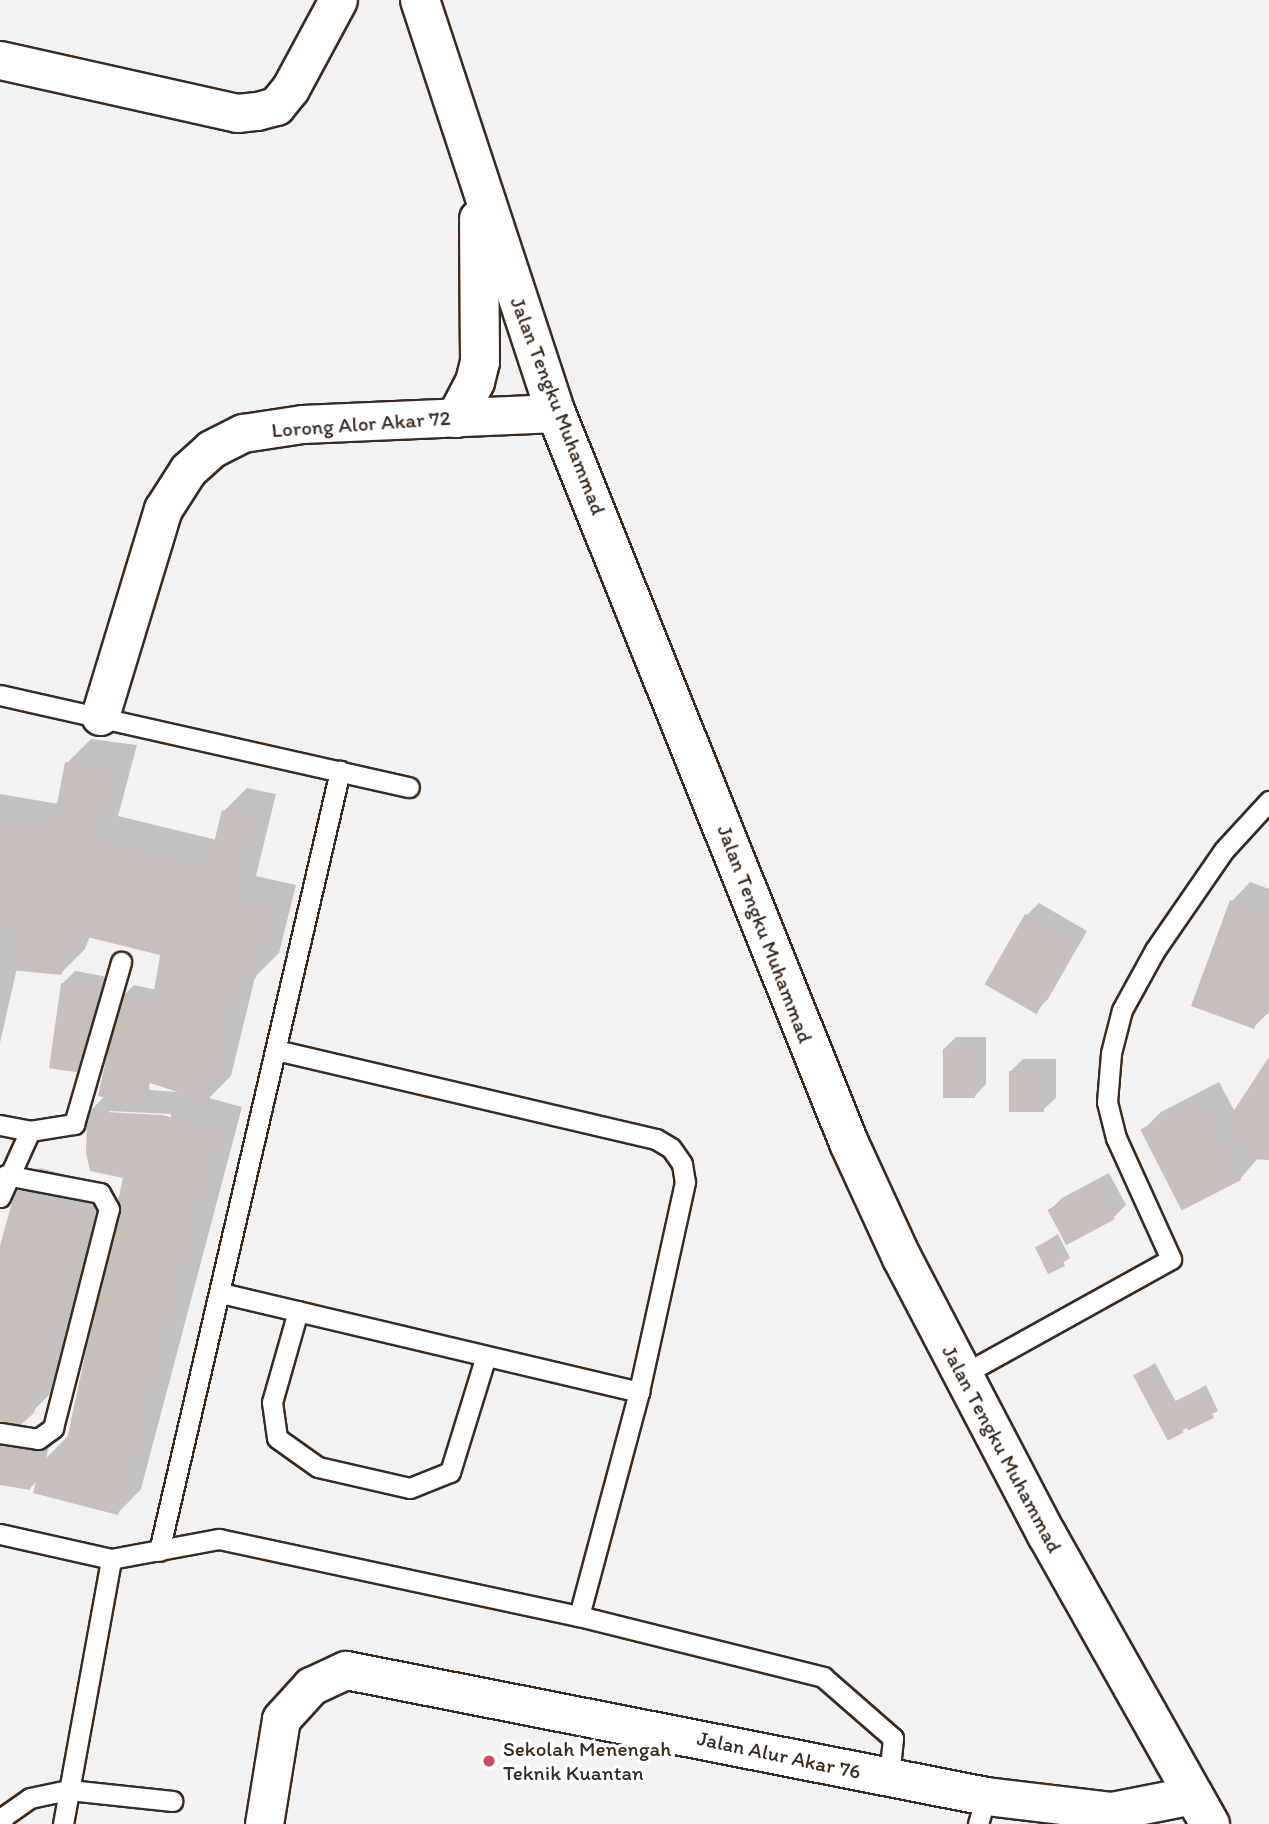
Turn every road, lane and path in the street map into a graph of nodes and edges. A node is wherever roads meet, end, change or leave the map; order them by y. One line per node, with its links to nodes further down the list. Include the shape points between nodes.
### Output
1 (338, 0): 3 (street, via 290,89 276,106 257,111 237,113)
2 (420, 0): 4 (main road, Jalan Tengku Muhammad)
3 (0, 60)
4 (478, 182): 5 (main road, Jalan Tengku Muhammad); 6 (main road, via 480,362)
5 (556, 413): 6 (street, Lorong Alor Akar 72); 21 (main road, Jalan Tengku Muhammad, via 849,1143)
6 (456, 418): 8 (street, Lorong Alor Akar 72, via 302,424 243,433 211,449 188,470 163,509)
7 (0, 695): 8 (lane)
8 (100, 716): 9 (lane)
9 (340, 771): 10 (lane); 13 (lane)
10 (409, 787)
11 (1269, 801): 21 (lane, via 1224,850 1155,950 1122,1010 1111,1053 1107,1102 1116,1138 1171,1259)
12 (121, 962): 15 (lane, via 74,1124)
13 (276, 1050): 18 (lane); 22 (lane, via 656,1139 671,1148 682,1164 685,1182)
14 (0, 1125): 15 (lane)
15 (30, 1131): 16 (lane)
16 (6, 1175): 17 (lane); 23 (lane, via 100,1193 109,1209 53,1428 38,1439)
17 (0, 1197)
18 (221, 1293): 19 (lane); 25 (lane)
19 (298, 1311): 20 (lane); 20 (lane, via 272,1402 276,1438 318,1467 410,1488 450,1472)
20 (486, 1356): 22 (lane)
21 (962, 1375): 31 (main road, Jalan Tengku Muhammad)
22 (639, 1392): 27 (lane)
23 (0, 1433)
24 (0, 1534): 26 (lane)
25 (159, 1551): 26 (lane); 27 (lane, via 219,1539)
26 (111, 1559): 29 (lane)
27 (579, 1616): 28 (lane, via 823,1678 893,1738)
28 (889, 1778): 32 (street, Jalan Alur Akar 76); 35 (street, Jalan Alur Akar 76, via 345,1670 311,1686 281,1719)
29 (69, 1790): 30 (lane); 33 (lane, via 30,1798 3,1817); 34 (lane)
30 (172, 1801)
31 (1202, 1809): 32 (street, Jalan Alur Akar 76)
32 (982, 1810)
33 (2, 1824)
34 (63, 1824)
35 (264, 1824)

